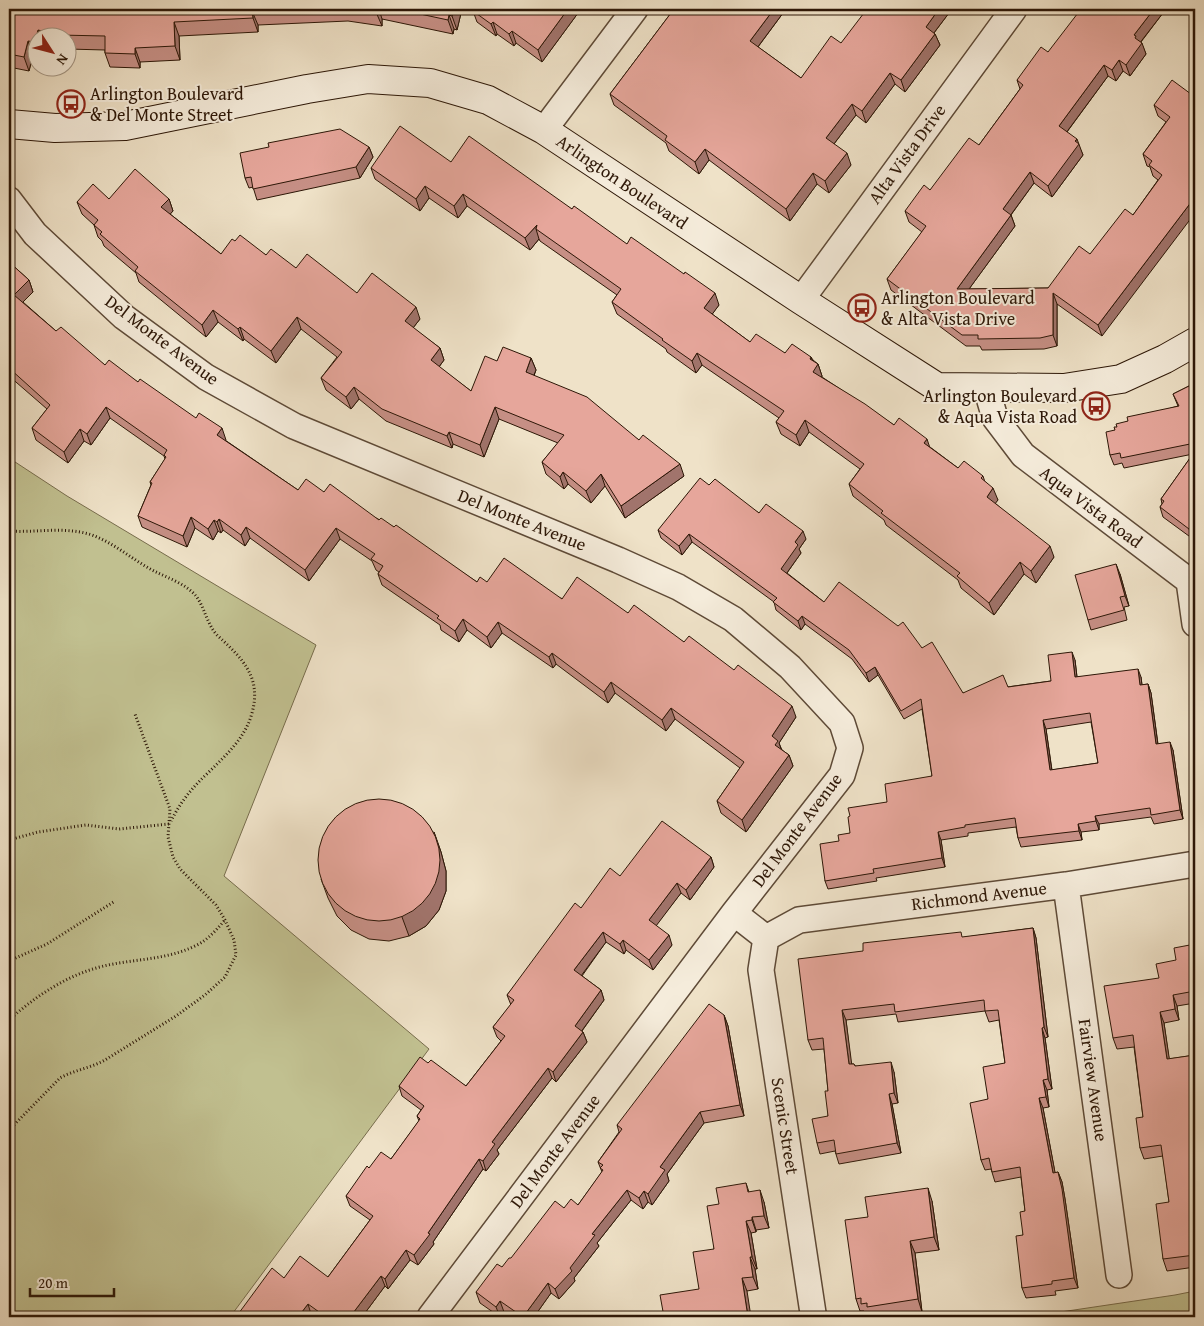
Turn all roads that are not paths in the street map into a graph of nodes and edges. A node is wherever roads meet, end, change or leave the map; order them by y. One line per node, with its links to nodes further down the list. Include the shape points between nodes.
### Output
1 (635, 9): 4 (street)
2 (1014, 9): 6 (street, Alta Vista Drive)
3 (9, 124): 4 (main road, Arlington Boulevard, via 55,128 125,126 368,79 430,83 488,100)
4 (544, 130): 6 (main road, Arlington Boulevard)
5 (9, 200): 13 (street, Del Monte Avenue, via 35,234 124,317 206,377 294,426 678,587 733,619 790,667 842,722 850,748 842,775)
6 (801, 300): 8 (main road, Arlington Boulevard, via 937,387)
7 (1195, 342): 8 (main road, Arlington Boulevard, via 1121,379 1064,388)
8 (986, 386): 9 (street, Aqua Vista Road, via 995,418 1023,456)
9 (1192, 581): 10 (street, Aqua Vista Road)
10 (1195, 624)
11 (1195, 864): 12 (street, Richmond Avenue)
12 (1066, 885): 14 (street, Richmond Avenue, via 799,920); 15 (street, Fairview Avenue)
13 (734, 913): 14 (street); 17 (street, Del Monte Avenue)
14 (766, 938): 16 (street, Scenic Street, via 761,970)
15 (1120, 1275)
16 (814, 1313)
17 (430, 1317)

